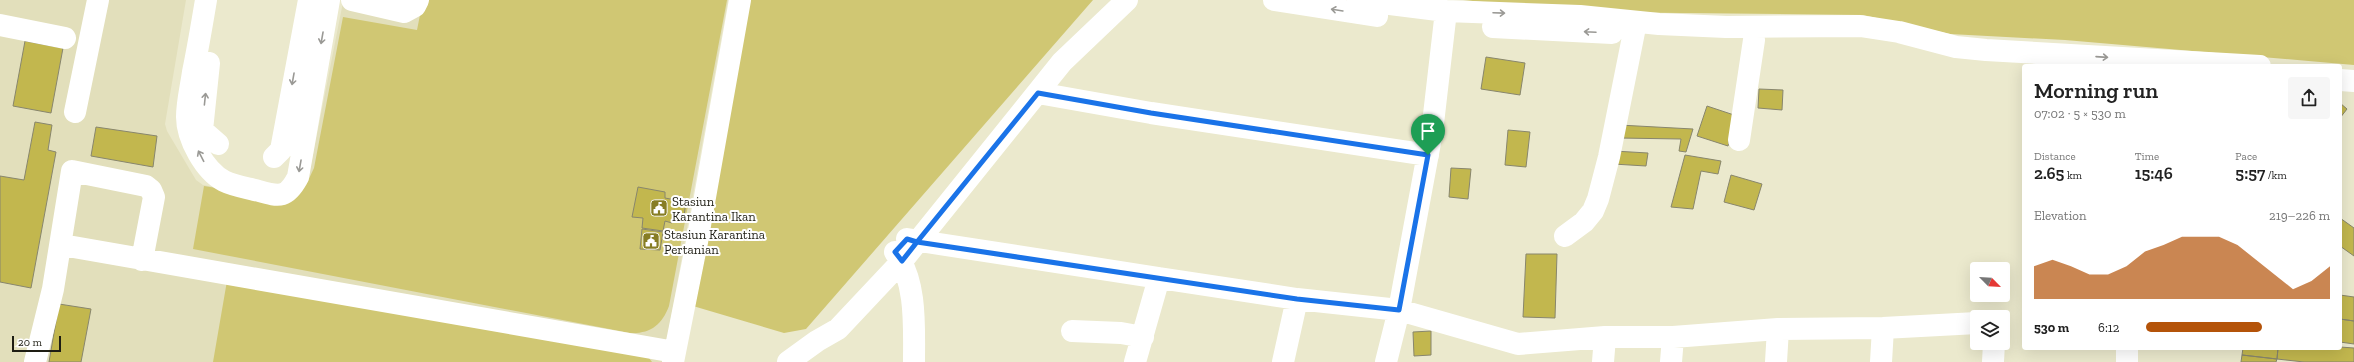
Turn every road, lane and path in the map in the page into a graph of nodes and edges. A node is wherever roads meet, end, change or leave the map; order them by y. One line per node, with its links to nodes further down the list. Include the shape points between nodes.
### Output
1 (98, 0): 25 (street)
2 (206, 0): 5 (street, one-way to 2, via 298,177 292,188 284,195 274,195 225,181 213,174 192,137 187,118 189,96)
3 (217, 0): 27 (street, one-way to 3, via 202,130)
4 (309, 0): 29 (street, one-way to 29, via 281,150)
5 (329, 0)
6 (355, 0): 7 (street, via 404,12)
7 (418, 0)
8 (740, 0): 47 (street)
9 (1107, 0): 32 (street, via 1053,55)
10 (1127, 0): 24 (street, via 1062,62)
11 (1274, 0): 13 (street, one-way to 11, via 1369,15)
12 (1358, 0): 13 (street)
13 (1446, 17): 15 (street); 28 (street)
14 (0, 25): 16 (street)
15 (1635, 29): 17 (street); 19 (street, one-way to 19, via 1860,26 1899,32 1956,47); 30 (street, via 1610,157 1598,199 1584,222)
16 (65, 38)
17 (1754, 40): 18 (street, via 1813,36 1864,38 1987,61); 26 (street)
18 (2045, 64)
19 (2220, 64)
20 (2342, 72): 21 (street)
21 (2354, 73)
22 (2342, 80): 23 (street)
23 (2354, 81)
24 (1038, 93): 28 (street, via 1151,113); 32 (street)
25 (75, 112)
26 (1739, 140)
27 (218, 144)
28 (1428, 155): 36 (street)
29 (274, 157)
30 (1565, 236)
31 (62, 245): 33 (street); 33 (street, via 72,171 146,186 151,190 154,197); 48 (street)
32 (905, 248): 34 (street); 49 (street, via 838,329); 50 (street)
33 (142, 260): 47 (street)
34 (1159, 278): 35 (street); 41 (street)
35 (1297, 299): 36 (street); 52 (street)
36 (1399, 310): 46 (street); 53 (street)
37 (1970, 323): 38 (street)
38 (1883, 328): 39 (street); 57 (street)
39 (1778, 329): 43 (street); 56 (street)
40 (1072, 331): 41 (street, via 1121,333)
41 (1143, 337): 51 (street)
42 (1605, 337): 43 (street); 46 (street); 54 (street)
43 (1673, 337): 55 (street)
44 (1994, 350): 58 (street)
45 (2127, 350): 59 (street)
46 (1517, 353)
47 (674, 357)
48 (35, 362)
49 (788, 362)
50 (914, 362)
51 (1135, 362)
52 (1283, 362)
53 (1386, 362)
54 (1603, 362)
55 (1671, 362)
56 (1776, 362)
57 (1881, 362)
58 (1993, 362)
59 (2127, 362)

